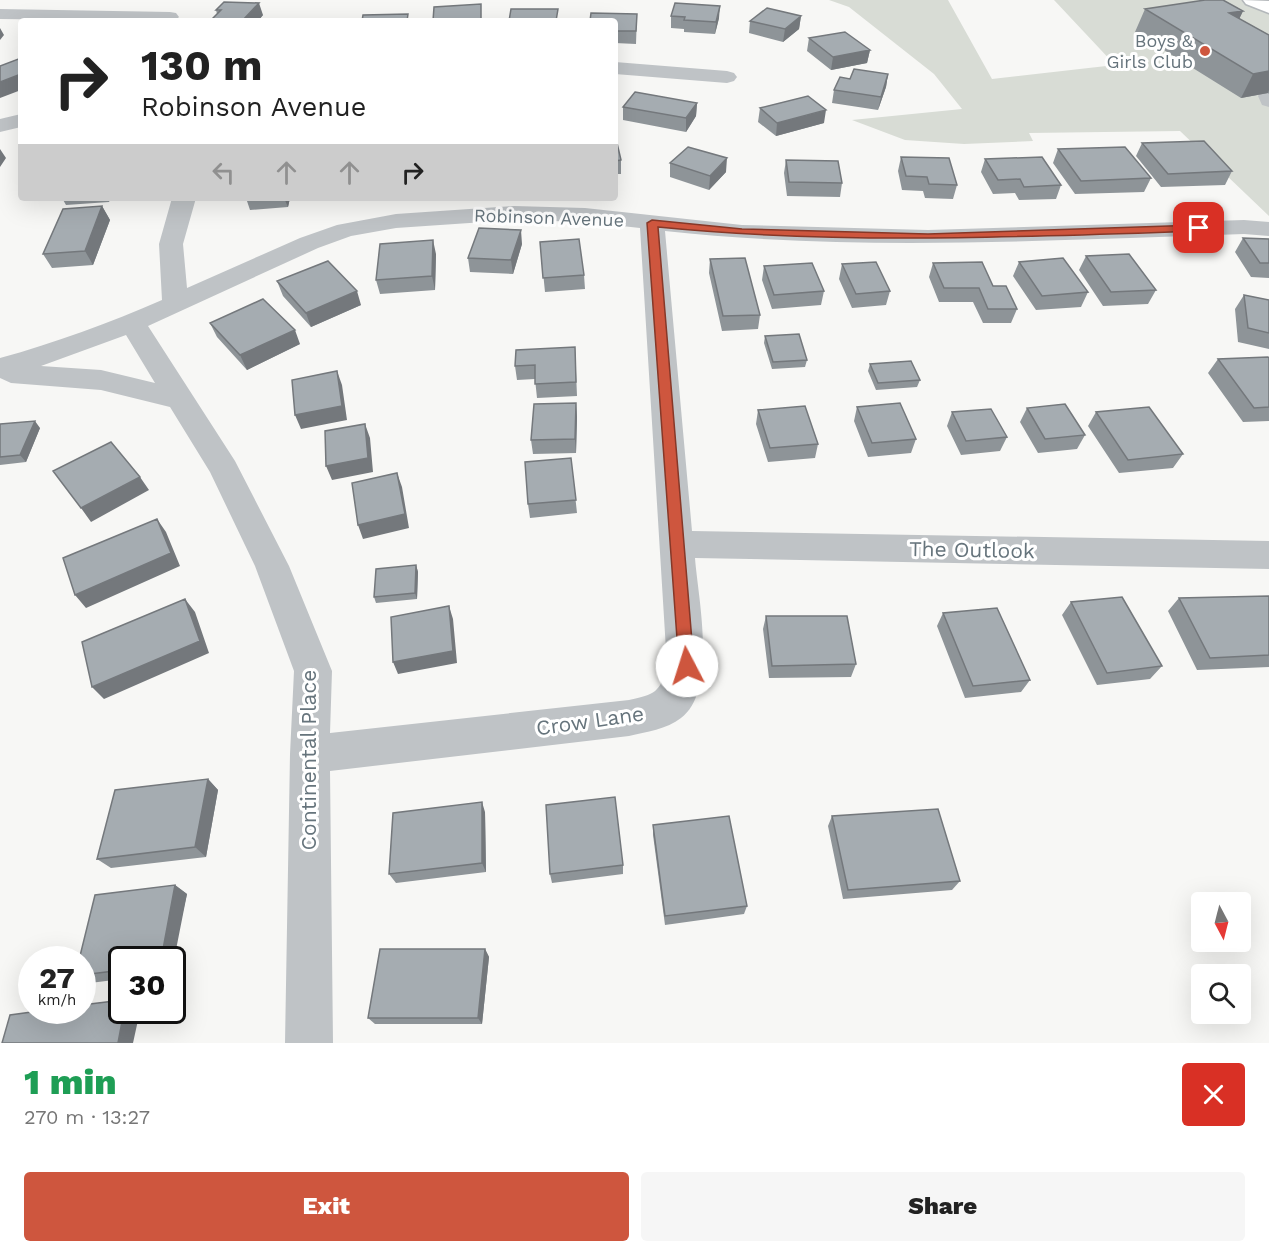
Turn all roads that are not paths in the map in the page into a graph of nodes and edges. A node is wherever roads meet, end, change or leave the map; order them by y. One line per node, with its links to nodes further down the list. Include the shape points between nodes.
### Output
1 (1252, 0): 2 (main road)
2 (1269, 8)
3 (0, 14): 4 (street)
4 (173, 15)
5 (618, 69): 6 (street)
6 (727, 77)
7 (1268, 96): 8 (street)
8 (1269, 101)
9 (18, 121): 10 (street)
10 (0, 126)
11 (183, 201): 14 (street, via 171,244)
12 (652, 223): 13 (street, Robinson Avenue, via 742,232 928,237); 14 (street, Robinson Avenue, via 585,215 514,213 396,221 346,230 309,243); 19 (street, Crow Lane)
13 (1269, 229)
14 (175, 304): 15 (street, Robinson Avenue)
15 (132, 323): 16 (street, Robinson Avenue); 18 (street, Continental Place)
16 (0, 368)
17 (0, 373): 18 (street, via 101,381)
18 (180, 399): 21 (street, Continental Place, via 224,469 272,566 313,671)
19 (676, 544): 20 (street, The Outlook); 21 (street, Crow Lane, via 687,666 681,693 658,712)
20 (1269, 555)
21 (310, 754): 22 (street, Continental Place)
22 (309, 1043)

